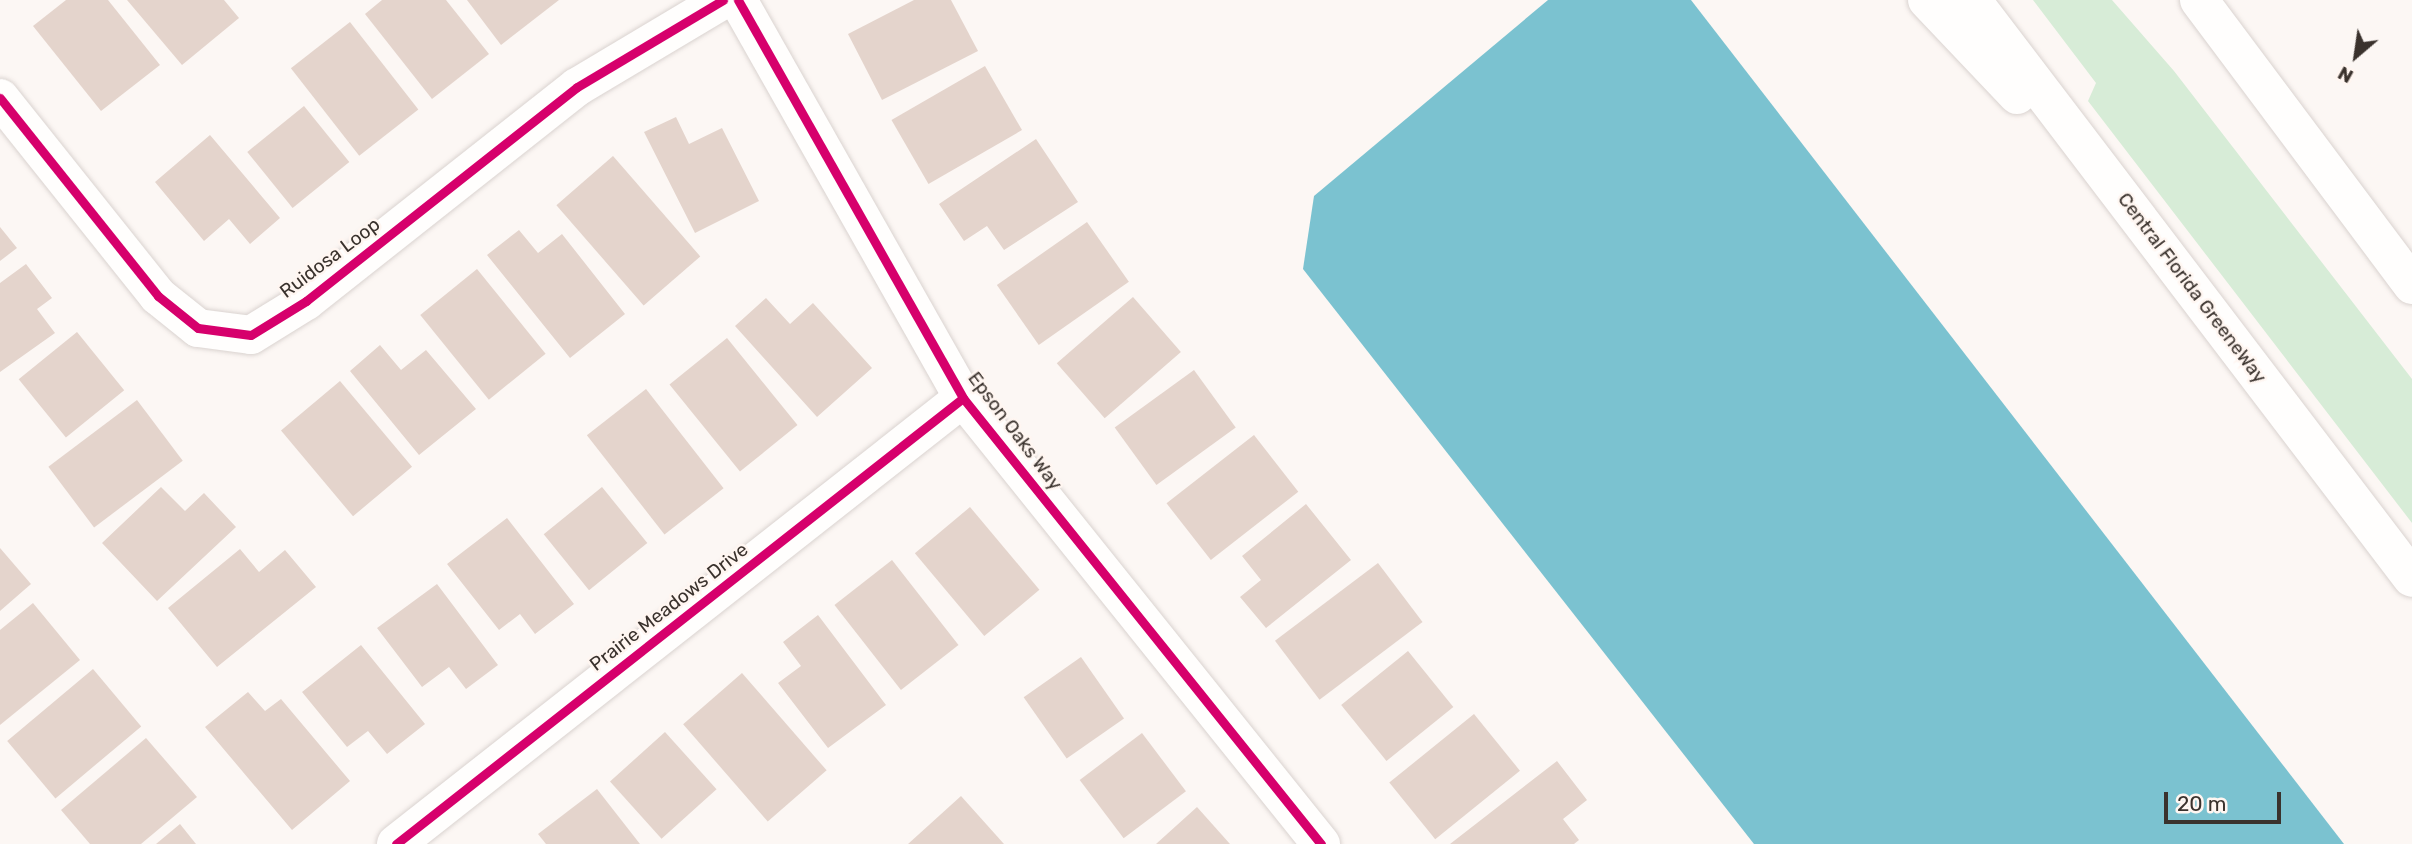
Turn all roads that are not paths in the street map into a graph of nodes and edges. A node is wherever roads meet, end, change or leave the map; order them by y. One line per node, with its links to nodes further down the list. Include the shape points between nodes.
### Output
1 (723, 0): 6 (main road, Ruidosa Loop, via 578,87 306,301 251,335 198,328 158,296)
2 (738, 0): 9 (main road, Epson Oaks Way)
3 (1927, 0): 7 (main road)
4 (1972, 0): 7 (main road, Central Florida GreeneWay)
5 (2199, 0): 8 (main road)
6 (0, 97)
7 (2156, 241): 10 (main road, Central Florida GreeneWay)
8 (2412, 285)
9 (963, 398): 11 (main road, Prairie Meadows Drive); 12 (main road, Epson Oaks Way)
10 (2412, 578)
11 (396, 844)
12 (1321, 844)

